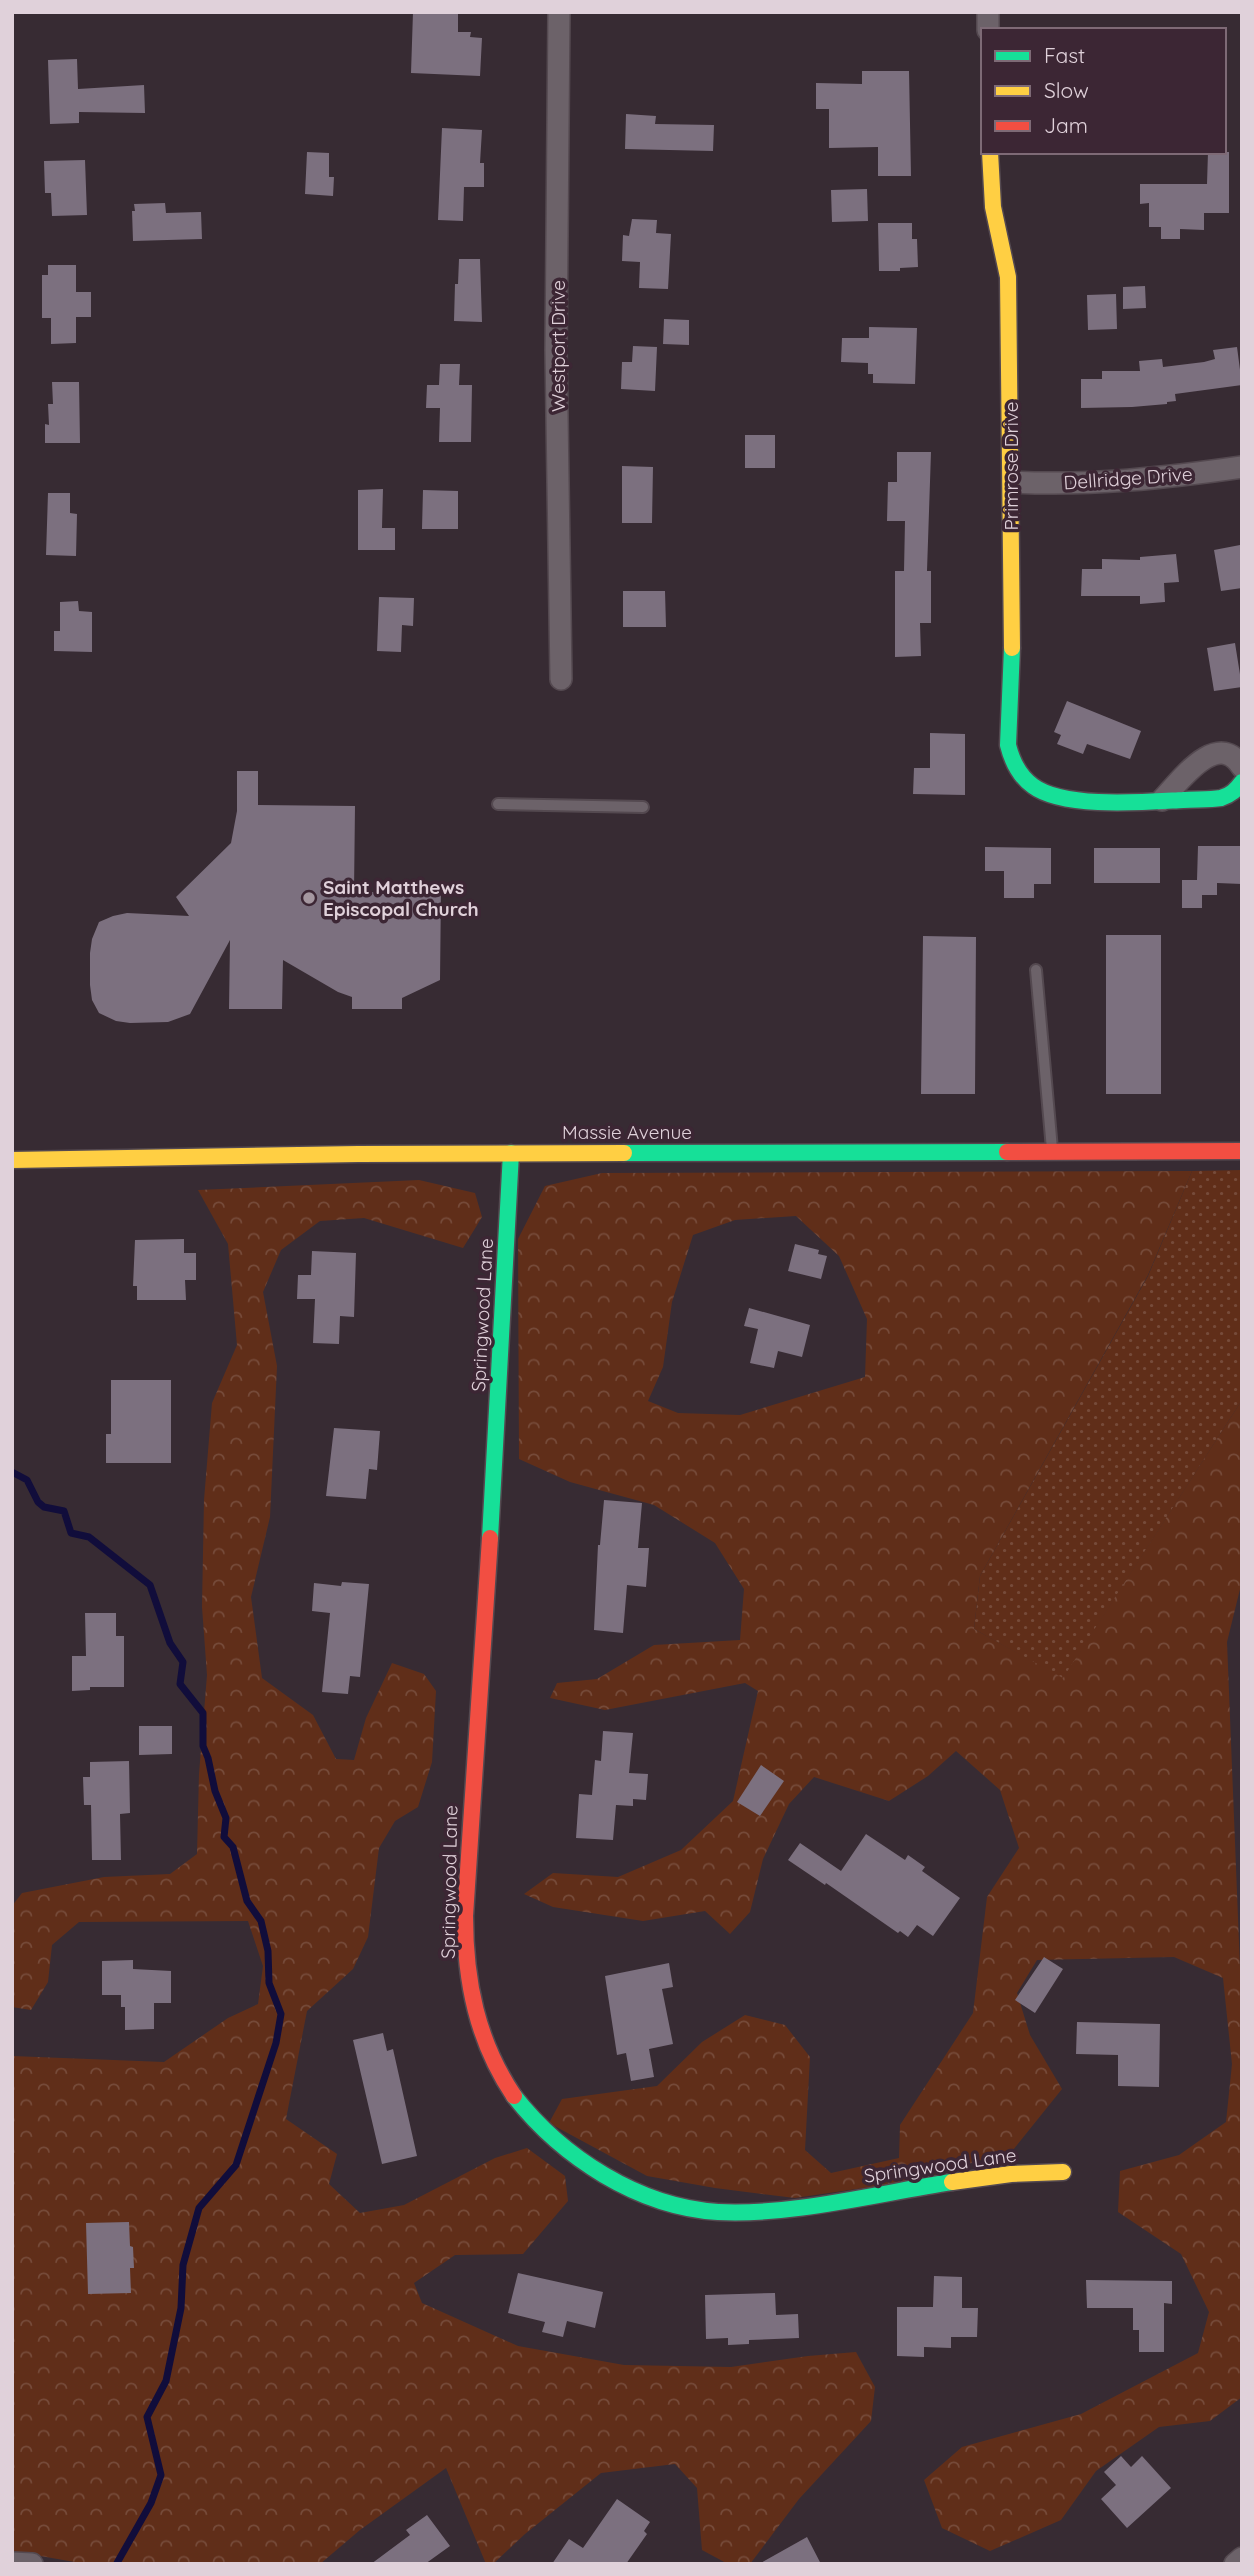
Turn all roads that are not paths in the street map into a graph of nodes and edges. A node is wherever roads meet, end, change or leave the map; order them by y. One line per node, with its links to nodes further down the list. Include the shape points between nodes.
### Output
1 (559, 12): 5 (street, Westport Drive, via 556,350)
2 (990, 154): 4 (street, Primrose Drive, via 993,213 1008,273)
3 (1242, 467): 4 (street, Dellridge Drive, via 1107,482)
4 (1013, 482): 8 (street, Primrose Drive, via 1012,676 1006,734 1017,769 1040,791 1063,798)
5 (561, 679)
6 (1242, 766): 8 (street, via 1231,755 1210,755)
7 (1242, 782): 8 (street, via 1233,793 1220,798)
8 (1162, 800)
9 (498, 804): 10 (lane)
10 (643, 807)
11 (1036, 970): 12 (lane)
12 (1052, 1151): 13 (street, Massie Avenue); 14 (street, Massie Avenue)
13 (1242, 1151)
14 (511, 1153): 15 (street, Massie Avenue); 16 (street, Springwood Lane, via 465,1916 471,1999 497,2071 514,2099 564,2150 624,2186 696,2209 766,2212 996,2175)
15 (12, 1160)
16 (1063, 2172)
17 (1242, 2558): 20 (street)
18 (12, 2563): 19 (street)
19 (32, 2564)
20 (1235, 2564)

